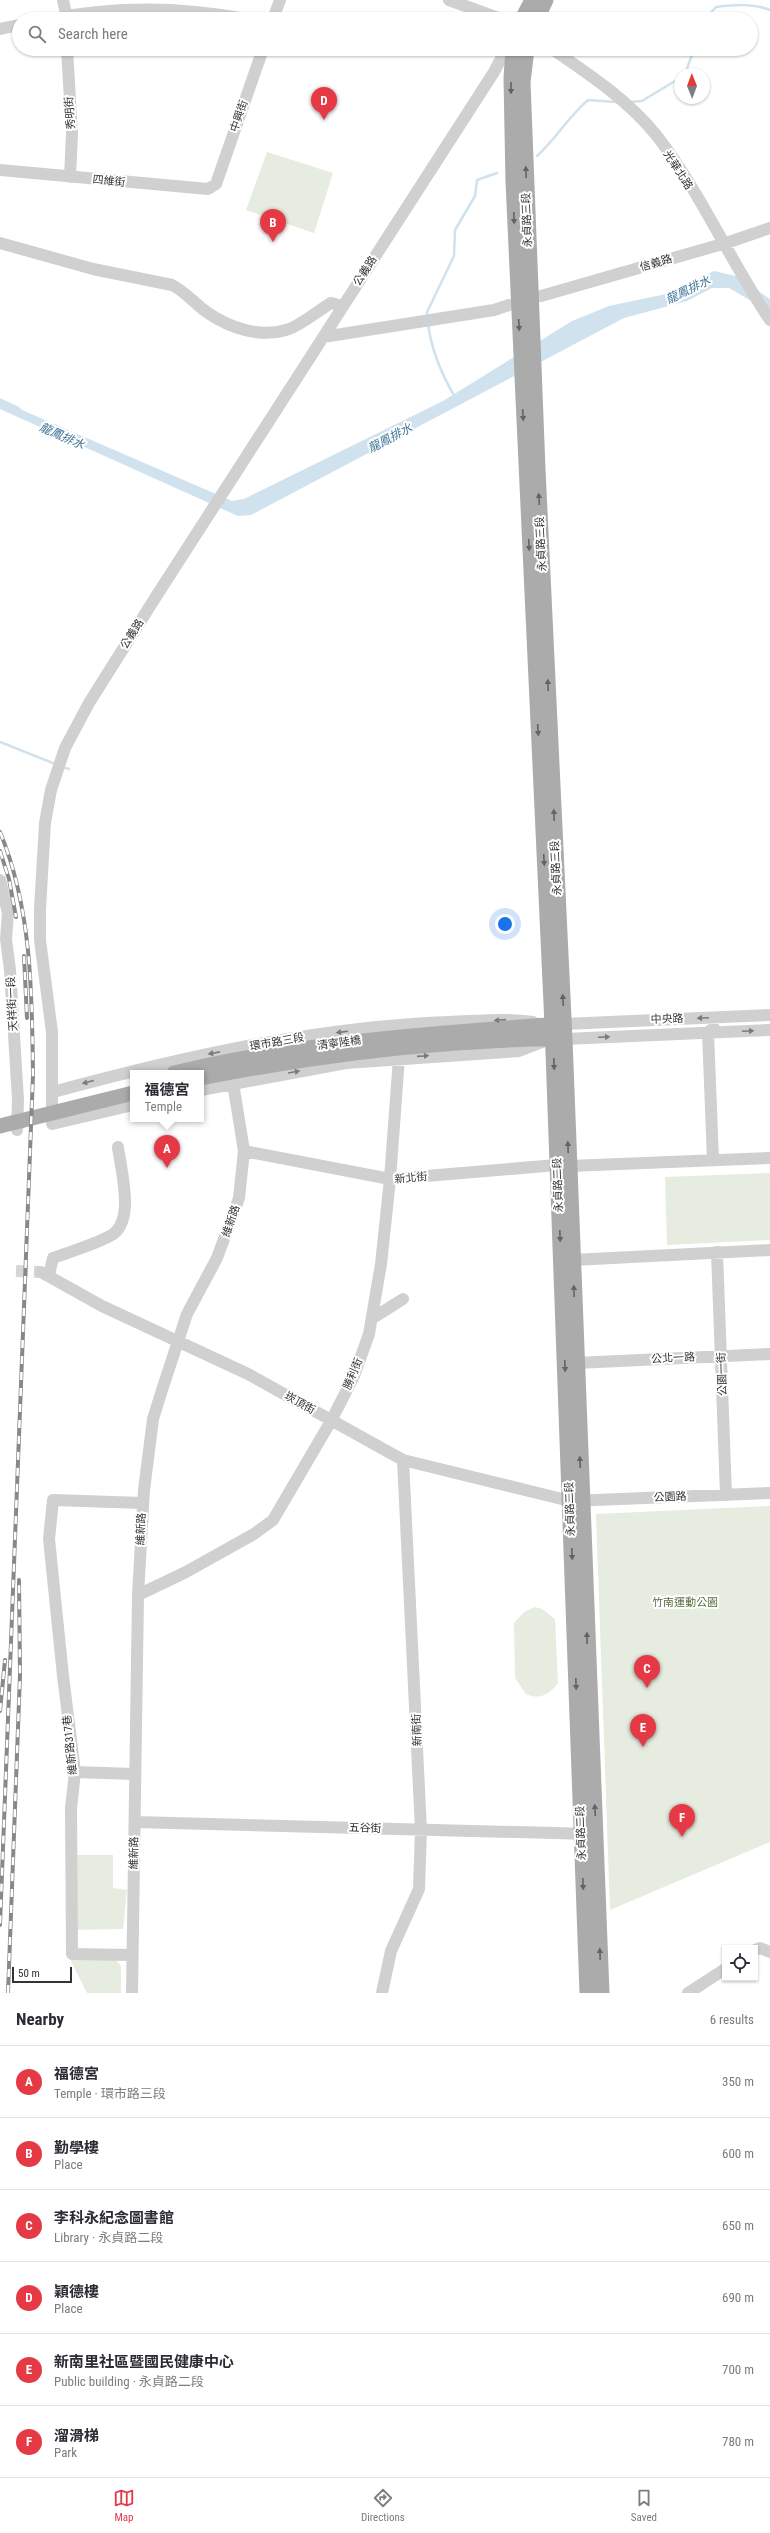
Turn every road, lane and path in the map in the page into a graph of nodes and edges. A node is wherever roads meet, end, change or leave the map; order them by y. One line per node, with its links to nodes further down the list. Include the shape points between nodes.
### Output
1 (63, 0): 6 (street)
2 (280, 0): 9 (street)
3 (449, 0): 10 (street)
4 (532, 0): 11 (main road)
5 (546, 0): 12 (main road)
6 (66, 12)
7 (130, 12): 8 (street)
8 (193, 12)
9 (276, 12)
10 (482, 12)
11 (526, 12)
12 (540, 12)
13 (12, 26): 14 (street)
14 (0, 29)
15 (67, 56): 22 (street, 秀明街, via 72,134)
16 (261, 56): 23 (street, 中興街)
17 (502, 56): 30 (street, 公義路)
18 (513, 56): 27 (main road, 永貞路三段, one-way to 27, via 511,123)
19 (526, 56): 27 (main road, 永貞路三段, one-way to 19, via 523,82)
20 (562, 56): 26 (street, 光華北路, via 623,100 656,136)
21 (0, 170): 22 (street, 四維街)
22 (70, 177): 23 (street, 四維街, via 208,189)
23 (216, 184)
24 (770, 228): 26 (street, 信義路)
25 (0, 243): 30 (street, via 93,269 167,283 182,290 207,312 244,330 287,330 331,303)
26 (726, 243): 28 (street, 信義路); 31 (street, 光華北路)
27 (523, 284): 38 (main road, 永貞路三段)
28 (541, 296)
29 (509, 305): 32 (street, via 494,310)
30 (342, 306): 32 (street, 公義路)
31 (767, 316)
32 (322, 337): 51 (street, 公義路, via 89,703 56,772 45,823 40,908 40,940 50,1010)
33 (0, 880): 34 (street, 天祥街一段, via 8,913)
34 (3, 940): 56 (street, 天祥街一段, via 10,970 18,1100)
35 (770, 1015): 36 (street, 中央路)
36 (729, 1017): 38 (street, 中央路, one-way to 38); 39 (street)
37 (770, 1030): 39 (street, 中央路, one-way to 37)
38 (559, 1032): 39 (street, 中央路, one-way to 39); 40 (main road); 41 (street, 環市路三段, one-way to 41, via 510,1019 424,1023); 42 (street, one-way to 38, via 519,1051); 61 (main road, 永貞路二段)
39 (708, 1032): 60 (street)
40 (507, 1035): 44 (main road, 清寧陸橋, via 359,1040); 47 (main road, 清寧陸橋, via 383,1048)
41 (264, 1044): 43 (street, 環市路三段, one-way to 43); 46 (street)
42 (399, 1058): 46 (street, one-way to 42, via 346,1063); 62 (street, 勝利街)
43 (133, 1070)
44 (189, 1070)
45 (130, 1071): 51 (street, 環市路三段, one-way to 51)
46 (270, 1076): 48 (street)
47 (204, 1077)
48 (233, 1083): 50 (street); 58 (street, 維新路)
49 (130, 1084): 54 (main road)
50 (204, 1089)
51 (53, 1092): 53 (street, via 52,1124)
52 (130, 1094): 55 (main road)
53 (130, 1107)
54 (0, 1115)
55 (0, 1126)
56 (17, 1130)
57 (118, 1148): 69 (street, 崁頂街, via 126,1212 123,1225 112,1236 53,1258 45,1273 102,1306)
58 (244, 1151): 62 (street, 新北街); 69 (street, 維新路, via 239,1198 231,1223 217,1258 187,1314)
59 (770, 1158): 60 (street, 新北街)
60 (713, 1160): 61 (street, 新北街)
61 (563, 1166): 62 (street, 新北街); 65 (main road, 永貞路二段); 67 (main road, 永貞路二段, one-way to 67)
62 (390, 1179): 68 (street, 勝利街)
63 (770, 1250): 64 (street)
64 (717, 1252): 65 (street); 71 (street, 公園一街)
65 (573, 1260): 67 (main road, 永貞路二段, one-way to 65)
66 (403, 1299): 68 (street)
67 (569, 1310): 72 (main road, 永貞路二段); 77 (main road, 永貞路二段, one-way to 77)
68 (372, 1318): 73 (street, 勝利街, via 354,1376)
69 (178, 1342): 73 (street, 崁頂街, via 248,1374); 78 (street, 維新路, via 154,1419)
70 (770, 1354): 71 (street, 公北一路)
71 (721, 1355): 72 (street, 公北一路); 76 (street, 公園一街)
72 (576, 1363): 77 (main road, 永貞路二段, one-way to 72)
73 (331, 1420): 74 (street, 崁頂街); 79 (street, 勝利街, via 273,1520 254,1534 186,1572)
74 (403, 1460): 77 (street, 崁頂街); 83 (street, 新南街)
75 (770, 1493): 76 (street, 公園路)
76 (726, 1495): 77 (street, 公園路)
77 (576, 1501): 84 (main road, 永貞路二段)
78 (142, 1503): 79 (street, 維新路); 80 (street, 維新路317巷, via 53,1500 49,1539)
79 (138, 1595): 81 (street, 維新路)
80 (75, 1772): 81 (street); 88 (street, 維新路317巷, via 71,1808 72,1954)
81 (134, 1774): 82 (street, 維新路)
82 (135, 1822): 83 (street, 五谷街); 88 (street, 維新路)
83 (421, 1830): 84 (street, 五谷街); 91 (street, 新南街, via 418,1889 391,1951)
84 (588, 1834): 85 (main road, 永貞路二段)
85 (592, 1923): 92 (main road, 永貞路二段); 93 (main road, 永貞路二段, one-way to 85)
86 (758, 1949): 87 (street)
87 (770, 1952)
88 (132, 1955): 90 (street, 維新路)
89 (722, 1971): 94 (street)
90 (132, 1993)
91 (382, 1993)
92 (587, 1993)
93 (602, 1993)
94 (688, 1993)

